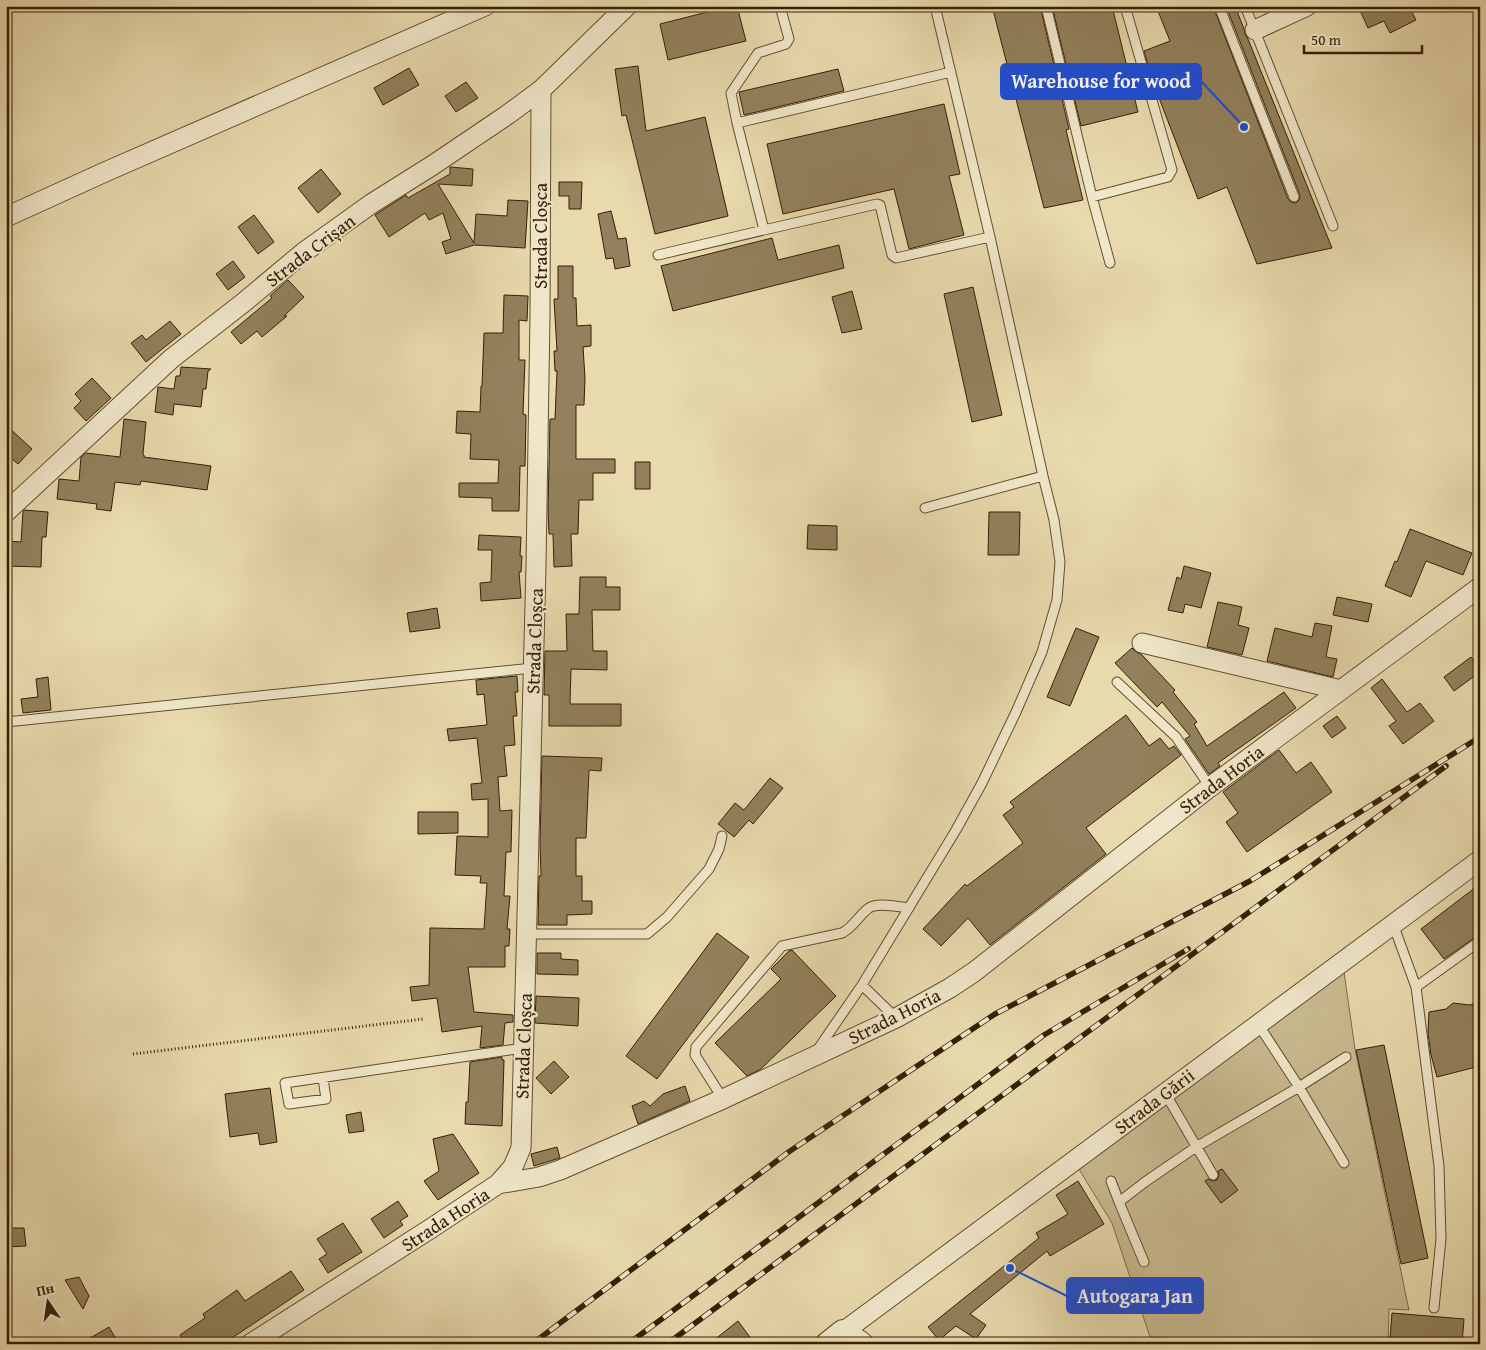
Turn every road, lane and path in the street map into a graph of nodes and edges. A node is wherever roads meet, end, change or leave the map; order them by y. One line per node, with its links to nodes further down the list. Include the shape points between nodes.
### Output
1 (485, 6): 16 (street)
2 (780, 6): 13 (lane, via 789,39 786,44 758,53 731,93)
3 (935, 6): 11 (lane)
4 (1046, 6): 14 (lane)
5 (1125, 6): 14 (lane, via 1172,170 1168,176)
6 (1219, 6): 15 (lane)
7 (1245, 6): 10 (lane)
8 (1307, 6): 10 (street)
9 (624, 7): 12 (street, Strada Crișan)
10 (1255, 30): 17 (lane)
11 (951, 72): 13 (lane); 19 (lane)
12 (541, 90): 24 (street, Strada Crișan, via 304,252 172,359); 27 (street, Strada Cloșca)
13 (737, 123): 18 (lane)
14 (1092, 197): 21 (lane)
15 (1294, 197)
16 (6, 217)
17 (1334, 226)
18 (764, 230): 19 (lane, via 877,204 880,205 892,255 896,258); 20 (lane)
19 (990, 236): 22 (lane)
20 (658, 255)
21 (1110, 263)
22 (1043, 476): 23 (lane); 34 (lane, via 1060,562 1057,600 1042,652 982,784)
23 (925, 508)
24 (6, 512)
25 (1480, 587): 29 (street, Strada Horia)
26 (1142, 643): 29 (street)
27 (533, 668): 30 (lane); 36 (street, Strada Cloșca)
28 (1117, 682): 31 (lane, via 1176,737)
29 (1341, 690): 31 (street, Strada Horia)
30 (6, 722)
31 (1210, 787): 40 (street, Strada Horia, via 974,972)
32 (722, 836): 36 (lane, via 709,870 648,934)
33 (1480, 860): 35 (street, Strada Gării)
34 (909, 908): 38 (lane); 50 (lane, via 875,905 842,933 782,946 696,1047 695,1055)
35 (1393, 923): 39 (lane); 42 (street, Strada Gării)
36 (526, 934): 43 (street, Strada Cloșca)
37 (1480, 941): 39 (lane)
38 (862, 985): 40 (lane); 46 (lane)
39 (1416, 988): 58 (lane, via 1438,1166 1440,1239)
40 (896, 1018): 46 (street, Strada Horia)
41 (423, 1019): 44 (path)
42 (1258, 1024): 48 (lane); 49 (street, Strada Gării)
43 (523, 1048): 47 (lane); 55 (street, Strada Cloșca, via 520,1148 513,1167)
44 (133, 1054)
45 (1346, 1056): 48 (lane)
46 (812, 1058): 50 (street, Strada Horia)
47 (323, 1078): 47 (lane, via 285,1084 288,1104 326,1099)
48 (1299, 1087): 51 (lane); 52 (lane)
49 (1165, 1093): 51 (lane); 59 (street, Strada Gării)
50 (723, 1099): 55 (street, Strada Horia, via 560,1170)
51 (1196, 1147): 53 (lane); 56 (lane)
52 (1344, 1163)
53 (1213, 1175)
54 (1111, 1181): 56 (lane)
55 (498, 1184): 60 (street, Strada Horia)
56 (1119, 1202): 57 (lane)
57 (1144, 1262)
58 (1434, 1308)
59 (844, 1340)
60 (250, 1344)

